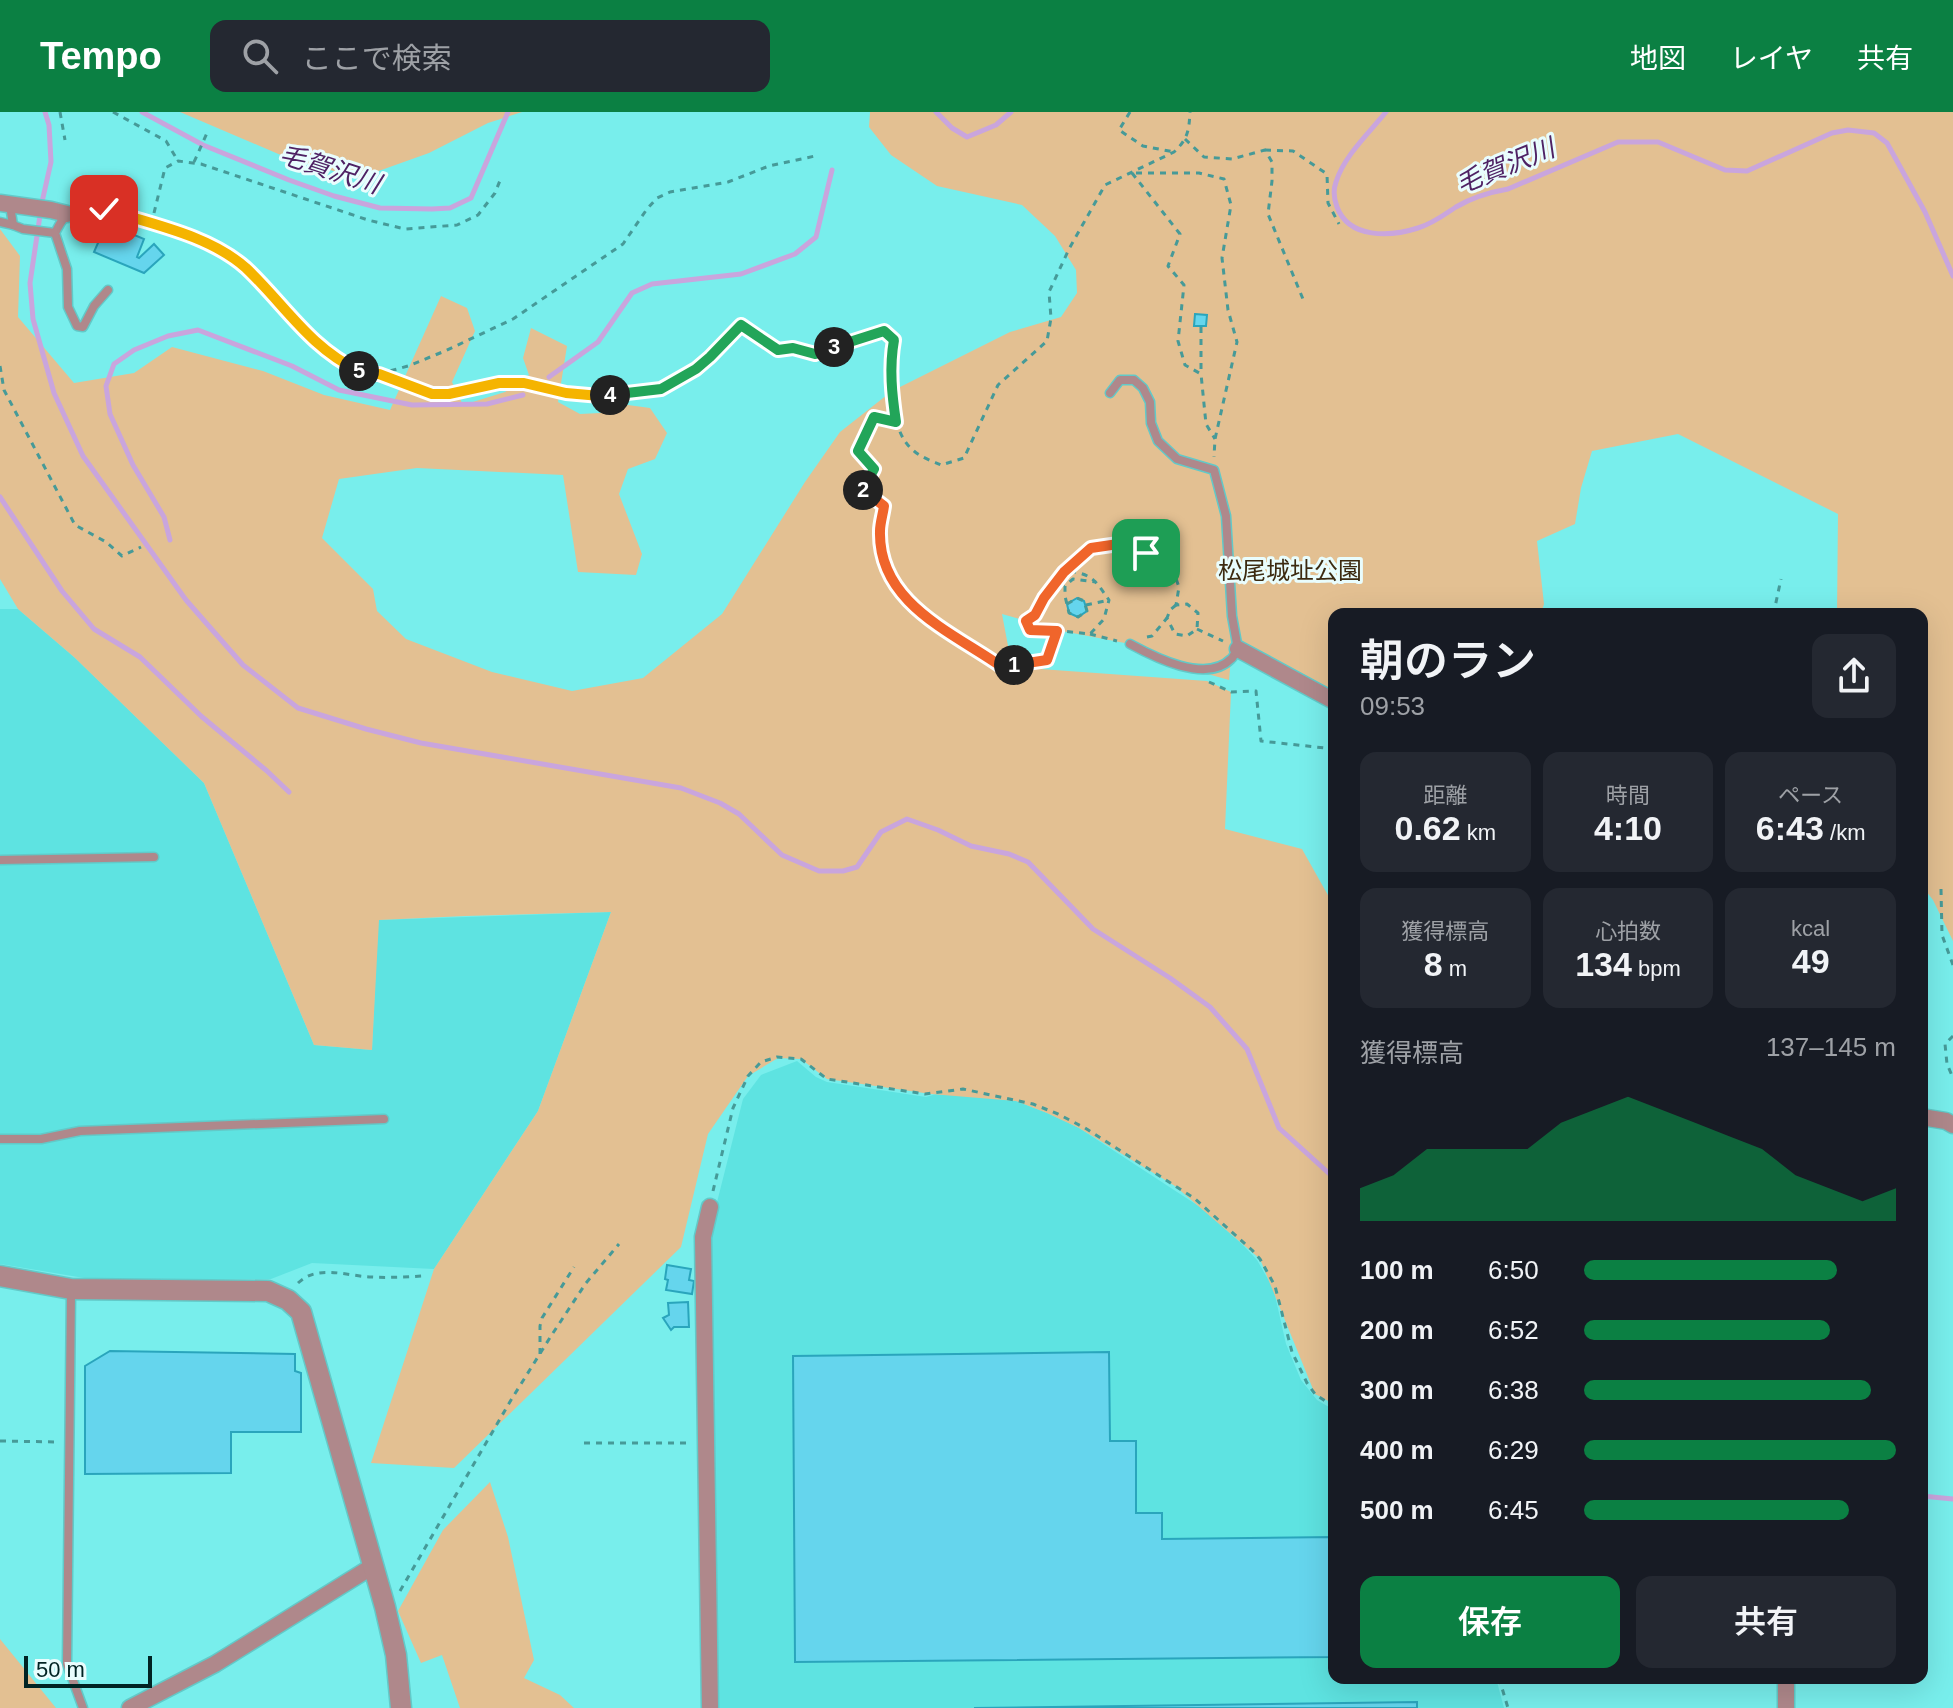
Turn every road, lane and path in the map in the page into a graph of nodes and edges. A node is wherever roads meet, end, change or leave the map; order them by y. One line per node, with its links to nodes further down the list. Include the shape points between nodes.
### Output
1 (60, 112): 7 (path)
2 (113, 112): 11 (path, via 166,141)
3 (1130, 112): 9 (path, via 1119,130 1143,146)
4 (1190, 112): 6 (path)
5 (207, 133): 12 (path)
6 (1185, 139): 8 (path, via 1204,157 1232,159); 9 (path)
7 (65, 140)
8 (1265, 150): 19 (path, via 1293,151 1327,174 1328,203); 24 (path, via 1272,162 1268,214)
9 (1174, 152): 13 (path)
10 (815, 156): 27 (path, via 657,198 623,244 513,319)
11 (178, 161): 12 (path); 18 (path, via 165,168)
12 (194, 162): 14 (path, via 405,229 457,225 478,215)
13 (1132, 173): 28 (path, via 1180,234 1168,266 1184,285 1178,341 1185,365); 30 (path, via 1105,185 1049,292 1047,341 998,385 964,458 941,465 920,454 911,449); 31 (path, via 1199,173 1224,179 1231,205 1222,258 1237,342)
14 (501, 178)
15 (5, 203): 16 (street); 20 (lane)
16 (59, 212): 18 (lane, via 104,209); 21 (lane)
17 (0, 222): 20 (lane)
18 (152, 224): 22 (lane)
19 (1339, 224)
20 (13, 225): 21 (lane)
21 (55, 233): 23 (lane, via 67,269 68,307 77,326 83,327)
22 (206, 242): 27 (path, via 244,267 329,354 366,374)
23 (108, 290)
24 (1305, 304)
25 (1201, 327): 28 (path)
26 (0, 366): 33 (path, via 4,390 75,525 122,556)
27 (379, 374): 30 (path, via 432,394 524,383 600,396 661,389 696,369 741,325 778,350 815,354 884,331 894,340)
28 (1201, 374): 31 (path, via 1206,424)
29 (1110, 393): 32 (lane, via 1120,380 1134,380 1150,402 1158,441 1177,459)
30 (896, 422): 43 (path, via 874,417 858,451 874,469 862,491 884,506 883,560 894,585 922,615 1002,667 1047,660)
31 (1215, 439): 32 (path)
32 (1214, 470): 45 (lane, via 1226,516)
33 (141, 547)
34 (1064, 572): 36 (path, via 1086,574); 40 (path, via 1091,548 1125,543 1174,573 1179,587); 43 (path, via 1026,621 1030,630)
35 (1781, 579): 41 (path)
36 (1096, 582): 37 (path); 38 (path, via 1073,579 1065,586)
37 (1109, 600): 39 (path); 43 (path, via 1104,619 1090,634)
38 (1067, 604): 39 (path, via 1077,598); 39 (path, via 1069,613 1078,617 1087,611)
39 (1085, 605)
40 (1176, 605): 42 (path, via 1187,604 1198,613); 42 (path, via 1167,618 1175,634 1187,636)
41 (1774, 608)
42 (1197, 629): 45 (path)
43 (1057, 631)
44 (1130, 644): 46 (lane, via 1186,668)
45 (1238, 649): 46 (lane, via 1221,666); 47 (street)
46 (1208, 668): 48 (path, via 1207,681 1231,692 1256,691 1261,741)
47 (1328, 698)
48 (1328, 748)
49 (154, 857): 50 (lane)
50 (0, 860)
51 (1941, 889): 52 (path, via 1942,935)
52 (1953, 965)
53 (1953, 1036): 54 (path, via 1945,1044)
54 (1953, 1078)
55 (1928, 1118): 57 (street)
56 (384, 1119): 58 (lane)
57 (1953, 1125)
58 (0, 1139)
59 (710, 1207): 67 (path, via 733,1108 761,1062 801,1059 827,1079 925,1094 963,1089 1033,1104 1085,1128 1194,1198 1252,1250 1275,1286 1292,1352 1307,1383); 71 (street, via 703,1237)
60 (619, 1244): 66 (path, via 586,1283)
61 (574, 1267): 66 (path, via 542,1318)
62 (0, 1276): 64 (street)
63 (422, 1276): 65 (path, via 312,1273 299,1280)
64 (71, 1289): 65 (street, via 268,1291); 69 (lane)
65 (288, 1300): 72 (street, via 301,1312)
66 (540, 1354): 73 (path, via 402,1589)
67 (1328, 1403)
68 (0, 1441): 69 (path)
69 (70, 1442): 76 (lane, via 67,1664)
70 (584, 1443): 71 (path)
71 (706, 1443): 79 (street)
72 (373, 1566): 73 (street); 77 (street, via 215,1664)
73 (384, 1603): 78 (street)
74 (1501, 1684): 80 (path)
75 (1786, 1684): 81 (street)
76 (83, 1708)
77 (130, 1708)
78 (401, 1708)
79 (710, 1708)
80 (1508, 1708)
81 (1786, 1708)

